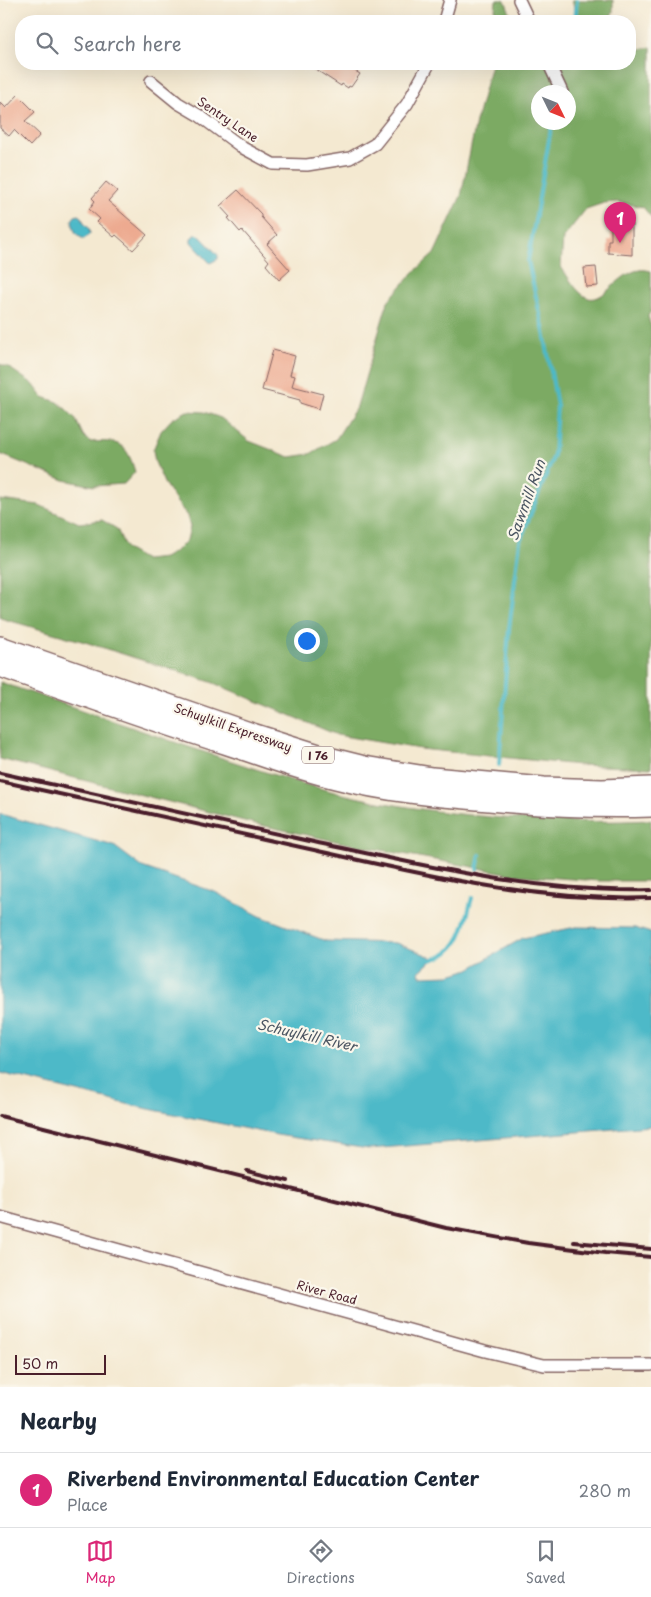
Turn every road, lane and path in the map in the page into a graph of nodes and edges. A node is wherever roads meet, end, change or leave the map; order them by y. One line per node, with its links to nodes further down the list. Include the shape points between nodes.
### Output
1 (450, 0): 3 (street)
2 (519, 0): 4 (street)
3 (446, 15)
4 (526, 15)
5 (426, 70): 7 (street, Sentry Lane, via 407,104 375,144 350,158 307,165 273,164 243,148)
6 (552, 70): 8 (street)
7 (151, 81)
8 (559, 85)
9 (0, 647): 11 (highway, Schuylkill Expressway / I 76, via 252,734 364,767 432,778 544,788)
10 (0, 666): 12 (highway, Schuylkill Expressway / I 76, via 314,772 366,785 539,805)
11 (651, 788)
12 (651, 806)
13 (0, 1218): 14 (street, River Road, via 544,1365)
14 (651, 1365)

